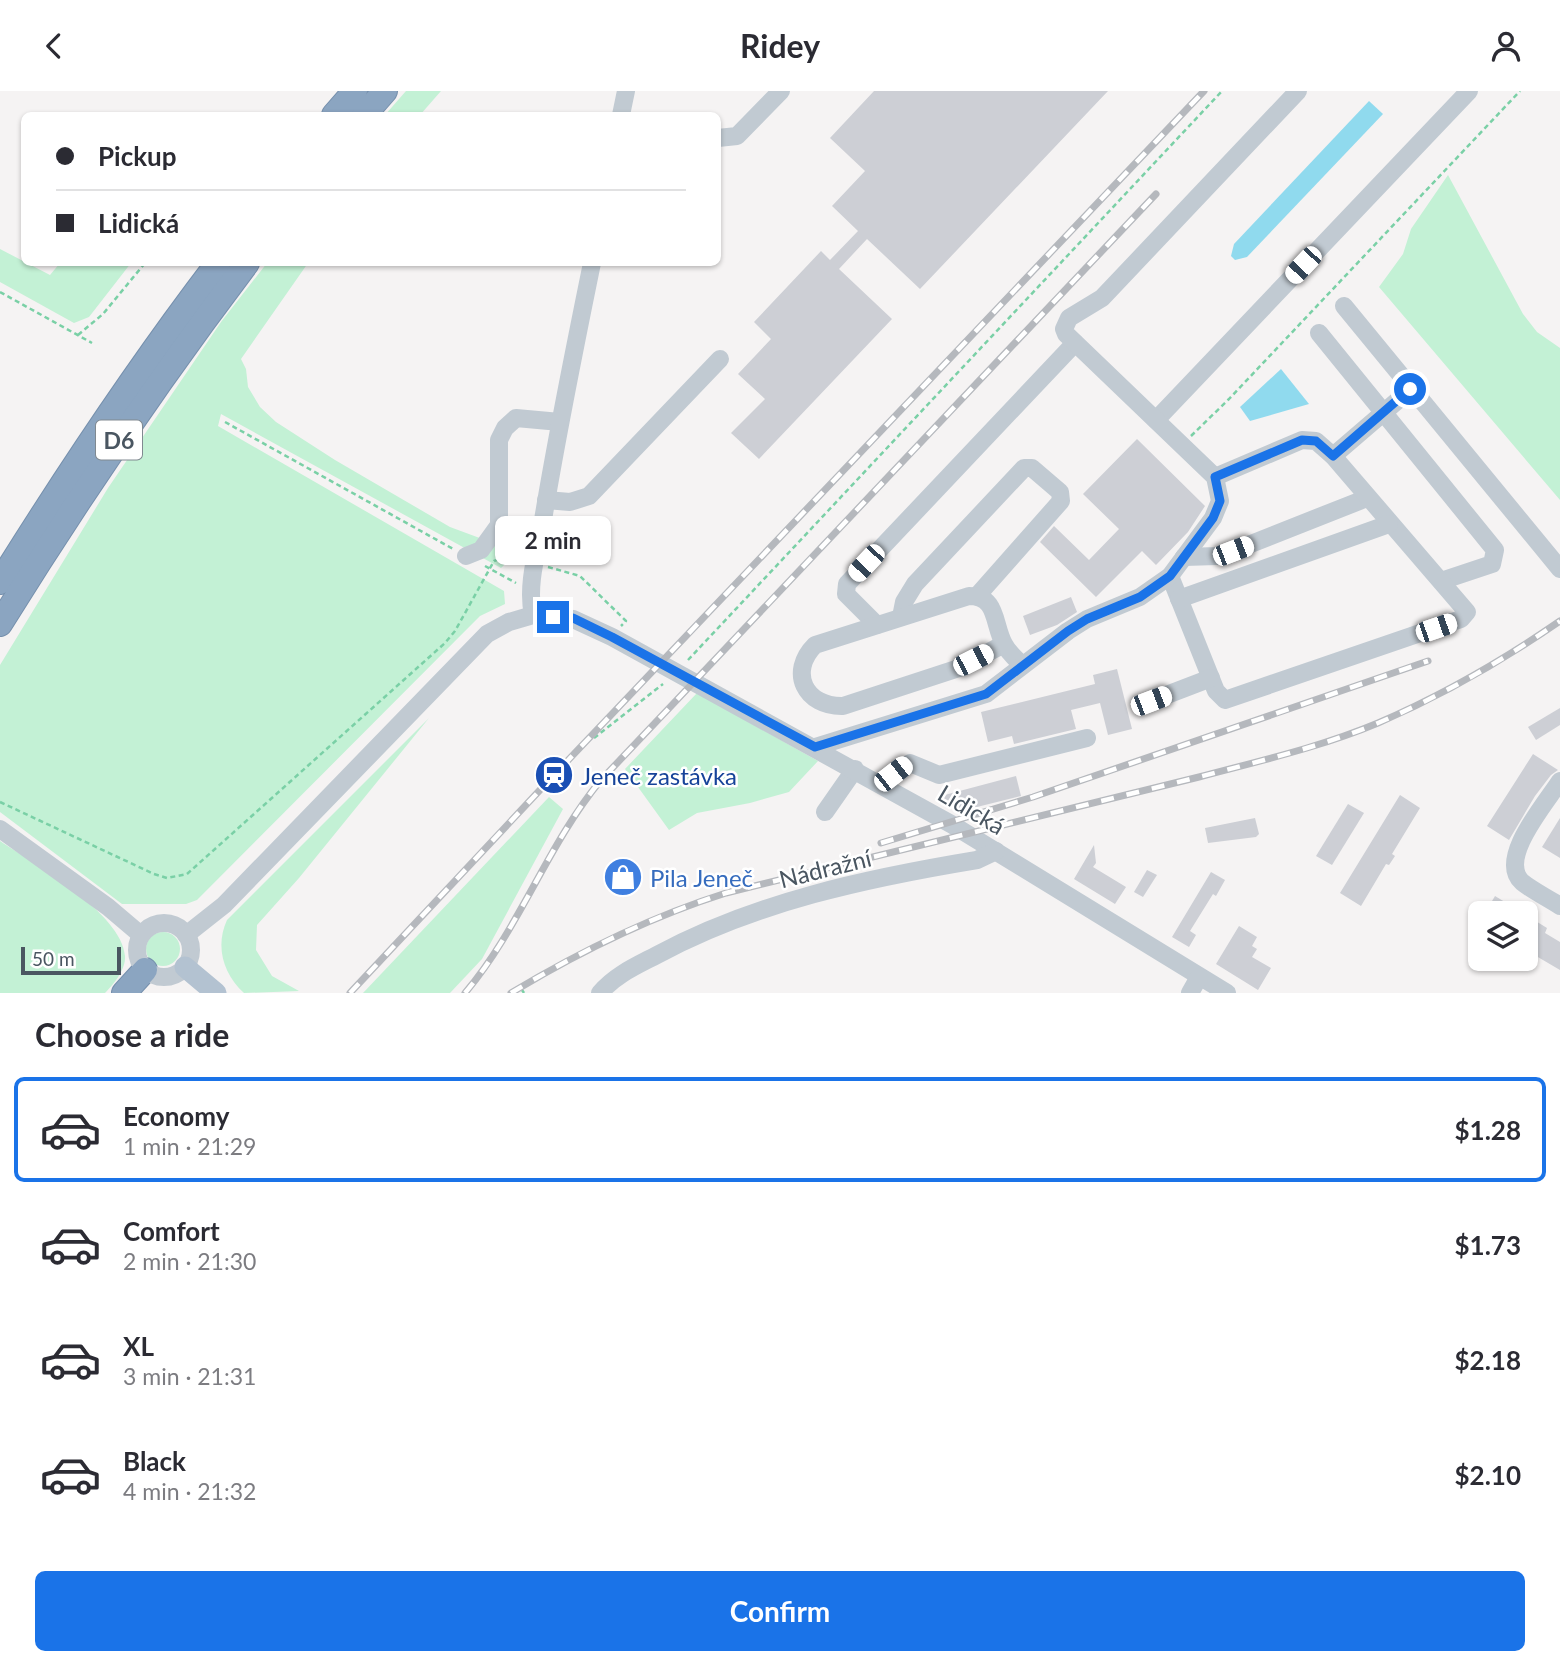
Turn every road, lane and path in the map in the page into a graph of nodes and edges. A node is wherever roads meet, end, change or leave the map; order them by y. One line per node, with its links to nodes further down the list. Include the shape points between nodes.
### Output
1 (355, 91): 9 (highway)
2 (385, 91): 10 (highway)
3 (626, 91): 11 (street)
4 (781, 91): 12 (street, via 737,137)
5 (1222, 91): 52 (path)
6 (1298, 91): 22 (street, via 1102,298 1069,319 1064,328)
7 (1469, 91): 26 (street)
8 (1520, 91): 29 (path)
9 (337, 112)
10 (367, 112)
11 (622, 112)
12 (721, 138)
13 (143, 266): 20 (path, via 103,314)
14 (216, 266): 42 (highway, D6, via 78,460)
15 (245, 266): 47 (highway, D6, via 107,458)
16 (591, 266): 28 (street)
17 (0, 292): 20 (path)
18 (1344, 306): 24 (street)
19 (1319, 333): 25 (street)
20 (78, 335): 21 (path)
21 (92, 343)
22 (1075, 343): 26 (street); 48 (street, via 847,584 846,594)
23 (719, 359): 33 (street, via 589,496 570,502)
24 (1410, 389): 25 (street); 39 (street)
25 (1384, 413): 30 (street); 41 (street, via 1495,550 1492,564)
26 (1156, 420): 29 (street)
27 (225, 422): 35 (path)
28 (560, 422): 33 (street); 35 (street, via 516,418 505,428 499,440 499,525 481,550)
29 (1182, 445): 31 (street)
30 (1333, 456): 31 (street, via 1316,441 1302,440); 32 (street)
31 (1215, 477): 36 (street, via 1220,501)
32 (1367, 498): 34 (street); 36 (street, via 1233,551)
33 (546, 501): 37 (street)
34 (1389, 524): 41 (street); 44 (street)
35 (466, 556): 38 (path)
36 (1184, 557): 40 (street)
37 (535, 566): 38 (path, via 499,557); 45 (street, via 530,600); 49 (path, via 567,571 590,584 626,621)
38 (490, 569): 61 (path, via 445,643 187,874 177,878 154,874)
39 (1560, 569)
40 (1170, 576): 44 (street); 51 (street, via 1140,597 1087,619)
41 (1441, 581): 53 (street, via 1465,607 1461,619 1229,700 1221,698)
42 (0, 582)
43 (977, 596): 46 (street); 46 (street, via 1061,501 1060,492 1032,468 1024,468 915,584); 50 (street, via 991,604)
44 (1180, 599): 53 (street)
45 (533, 615): 49 (street, Lidická, via 573,618); 67 (street, via 487,634 224,905)
46 (901, 617): 48 (street)
47 (0, 624)
48 (877, 625): 50 (street, via 815,645 807,653 801,669 811,696 831,706 843,706 959,668)
49 (612, 637): 52 (street, Lidická)
50 (1004, 644): 51 (street)
51 (1022, 666): 57 (street, via 986,694)
52 (677, 672): 56 (path); 57 (street, Lidická)
53 (1211, 678): 54 (street)
54 (1151, 701)
55 (1087, 738): 60 (street, via 939,775 910,764)
56 (594, 739)
57 (815, 747): 58 (street, Lidická)
58 (855, 769): 60 (street, Lidická); 62 (street)
59 (1560, 781): 65 (street, via 1516,848 1513,869 1521,881)
60 (881, 784): 64 (street, Lidická)
61 (0, 802)
62 (825, 812)
63 (0, 829): 66 (street)
64 (996, 851): 70 (street, Lidická); 71 (street, Nádražní, via 977,860 827,891 760,911 689,938)
65 (1560, 906)
66 (141, 935): 67 (street, via 152,925 167,923); 69 (street, via 137,957)
67 (186, 935): 68 (street, via 191,948)
68 (185, 967): 69 (street, via 169,977); 73 (main road)
69 (145, 970): 72 (highway)
70 (1199, 977): 74 (street); 75 (street, Lidická)
71 (600, 985)
72 (124, 993)
73 (216, 993)
74 (1189, 993)
75 (1227, 993)

